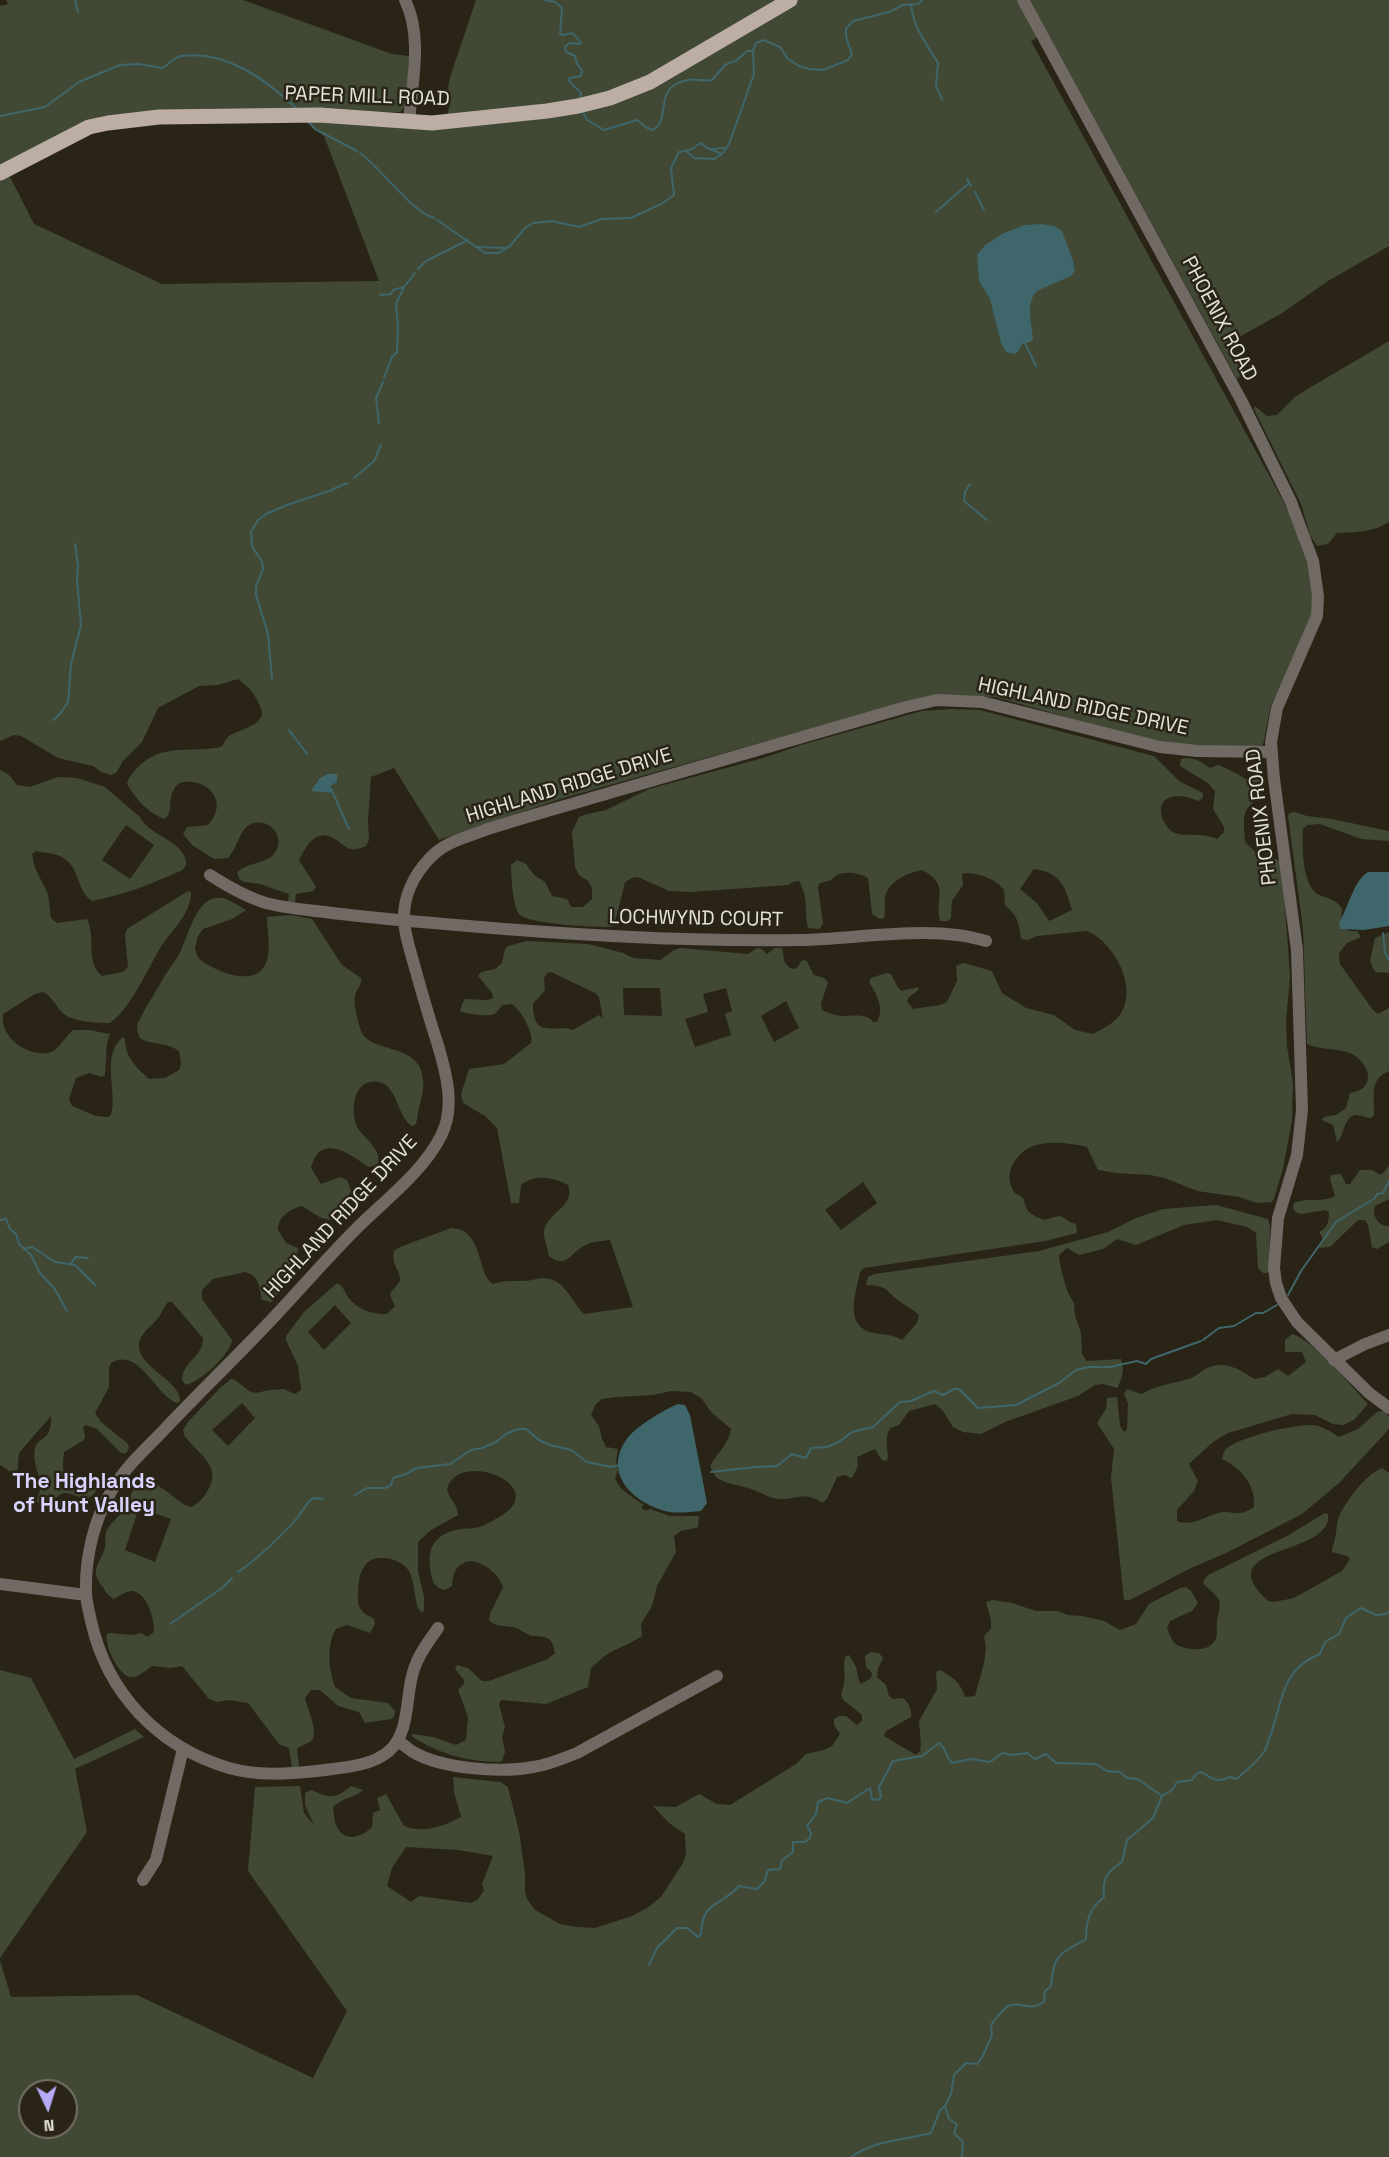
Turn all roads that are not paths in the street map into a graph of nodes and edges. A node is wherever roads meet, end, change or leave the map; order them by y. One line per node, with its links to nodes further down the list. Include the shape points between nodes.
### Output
1 (405, 0): 4 (street, via 414,46)
2 (790, 0): 4 (main road, PAPER MILL ROAD, via 650,82 610,98 547,111 452,122)
3 (1023, 0): 6 (street, PHOENIX ROAD, via 1241,400 1304,534 1316,576 1317,616 1277,708)
4 (409, 122): 5 (main road, PAPER MILL ROAD, via 294,115 159,117 108,123 69,136)
5 (0, 173)
6 (1271, 752): 8 (street, HIGHLAND RIDGE DRIVE, via 1160,747 982,702 937,700 462,838 438,850 419,872 409,892); 11 (street, PHOENIX ROAD, via 1297,950 1302,1102 1299,1146 1276,1230 1275,1276 1281,1298 1291,1314)
7 (210, 875): 8 (street, LOCHWYND COURT, via 266,903)
8 (404, 921): 9 (street, LOCHWYND COURT, via 681,940 811,940 933,933); 14 (street, HIGHLAND RIDGE DRIVE, via 444,1066 449,1104 441,1136 424,1161 124,1471 104,1504 93,1535)
9 (986, 941)
10 (1389, 1335): 11 (street)
11 (1334, 1360): 12 (street, PHOENIX ROAD)
12 (1389, 1408)
13 (0, 1584): 14 (street)
14 (86, 1595): 18 (street, HIGHLAND RIDGE DRIVE, via 96,1644 129,1704 153,1728)
15 (438, 1628): 17 (street, via 415,1665)
16 (717, 1676): 17 (street, via 577,1753 531,1768 445,1763 413,1752)
17 (398, 1740): 18 (street, HIGHLAND RIDGE DRIVE, via 389,1752 375,1760 285,1774 229,1768)
18 (183, 1749): 19 (street, via 156,1860)
19 (143, 1880)

